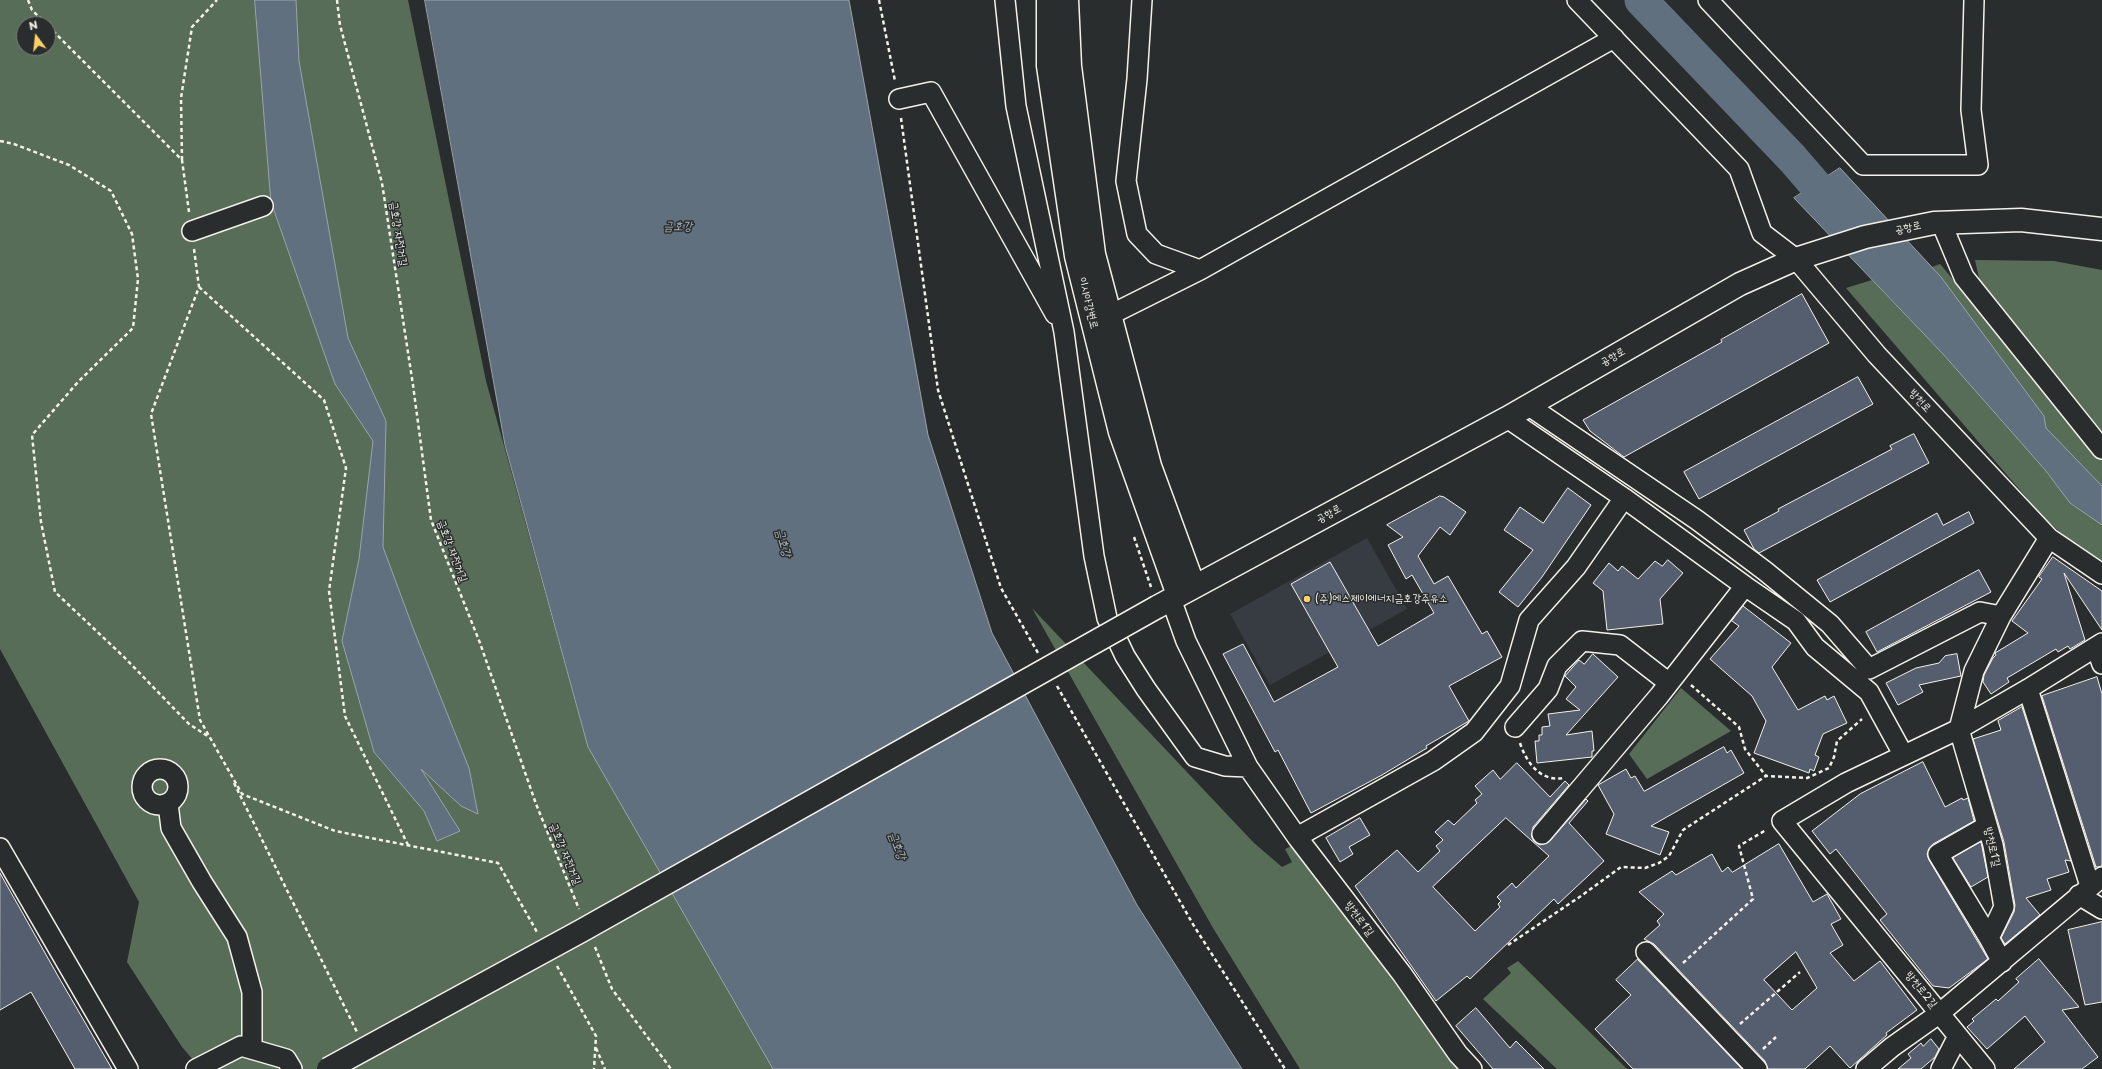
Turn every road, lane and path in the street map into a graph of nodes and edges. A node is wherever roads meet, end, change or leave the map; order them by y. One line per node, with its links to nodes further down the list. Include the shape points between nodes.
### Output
1 (28, 0): 12 (path)
2 (217, 0): 17 (path, via 192,27 181,98)
3 (337, 0): 58 (path, 금호강 자전거길, via 340,25 382,183 431,520 480,643 536,804)
4 (879, 0): 15 (path)
5 (1005, 0): 26 (street, via 1016,106)
6 (1048, 0): 34 (main road, 이시아강변로, via 1048,66 1076,256 1120,432)
7 (1067, 0): 25 (main road, 이시아강변로, via 1070,66 1094,254)
8 (1142, 0): 23 (street, via 1126,181 1137,234 1156,254)
9 (1577, 0): 14 (street, 방천로)
10 (1708, 0): 11 (street, via 1863,165 1978,165 1971,110)
11 (1974, 0)
12 (38, 16)
13 (56, 34): 17 (path)
14 (1614, 38): 22 (street, 방천로, via 1739,169 1762,233); 23 (street)
15 (898, 99): 26 (street, via 931,92); 37 (path, via 938,390 1001,588)
16 (0, 141): 44 (path, via 68,165 111,191 132,234 138,279 133,328 78,382 32,435 41,522 55,592 124,657 189,724)
17 (182, 160): 21 (path)
18 (263, 206): 21 (street)
19 (1941, 222): 20 (main road, 공항로, via 2021,220); 22 (main road, 공항로, via 1865,237); 29 (street, via 1964,277)
20 (2102, 229)
21 (192, 231): 24 (path)
22 (1796, 259): 27 (main road, 공항로, via 1740,284); 31 (street, 방천로, via 1877,354)
23 (1200, 270): 25 (street)
24 (199, 287): 44 (path, via 151,414 200,720); 54 (path, via 324,400 346,468 329,591 345,716)
25 (1110, 315): 34 (main road, 이시아강변로, via 1150,466)
26 (1064, 332): 46 (street, via 1094,556 1107,618 1125,656 1146,689 1195,756 1225,766)
27 (1529, 406): 28 (main road, 공항로); 35 (street, via 1697,520 1765,571 1830,624 1869,669 1980,612)
28 (1507, 418): 30 (street); 34 (main road, 공항로)
29 (2102, 448)
30 (1624, 498): 33 (street); 53 (street, via 1576,567 1529,620 1510,686 1474,732 1433,761)
31 (2049, 538): 32 (street, 방천로); 35 (street)
32 (2102, 574)
33 (1745, 586): 38 (street); 41 (street, via 1796,621 1815,647 1869,692)
34 (1175, 597): 46 (street, 방천로1길, via 1186,640); 77 (main road, 공항로, bridge, via 581,931)
35 (2001, 616): 43 (street, via 1974,671)
36 (2100, 652): 40 (street)
37 (1040, 657)
38 (1673, 678): 42 (street, via 1620,645 1582,641 1557,666 1548,689); 47 (street); 48 (path, via 1739,727 1745,749)
39 (1056, 684): 81 (path, via 1194,926)
40 (2028, 689): 43 (street); 56 (street)
41 (1879, 711): 45 (street); 48 (path, via 1859,721 1837,741 1829,768 1807,778)
42 (1515, 727): 47 (path, via 1530,765 1542,776 1557,779)
43 (1958, 729): 45 (street); 51 (street, 방천로1길)
44 (210, 738): 54 (path, via 242,794 335,831); 69 (path, via 258,829)
45 (1903, 754): 50 (street)
46 (1248, 767): 53 (street, 방천로1길)
47 (1594, 772): 52 (street)
48 (1766, 776): 62 (path, via 1683,830 1669,856 1659,863 1645,868 1621,867)
49 (168, 804): 73 (street, via 172,828 202,882 238,936 252,992)
50 (1782, 820): 67 (path, via 1739,846 1753,899); 68 (street, 방천로2길)
51 (1987, 826): 60 (street, 방천로1길, via 2004,907); 60 (street, via 1938,854)
52 (1542, 834)
53 (1297, 836): 82 (street, 방천로1길, via 1402,974 1458,1054)
54 (408, 846): 59 (path, via 498,863)
55 (0, 848): 74 (street)
56 (2090, 886): 57 (street); 65 (street, 방천로2길)
57 (2102, 909)
58 (582, 915)
59 (538, 933)
60 (1989, 938): 65 (street)
61 (594, 944): 80 (path, via 612,989)
62 (1508, 945)
63 (1646, 952): 67 (street)
64 (553, 960): 72 (path, via 596,1036)
65 (2002, 962): 68 (street, 방천로2길)
66 (1800, 972): 71 (path)
67 (1669, 976): 71 (street)
68 (1940, 1013): 70 (street); 84 (street)
69 (359, 1035)
70 (1958, 1036): 85 (street); 86 (street)
71 (1726, 1037): 83 (street)
72 (595, 1046): 78 (path); 79 (path)
73 (252, 1049): 75 (street, via 241,1046); 76 (street, via 286,1059)
74 (128, 1069)
75 (196, 1069)
76 (292, 1069)
77 (328, 1069)
78 (594, 1069)
79 (605, 1069)
80 (671, 1069)
81 (1285, 1069)
82 (1472, 1069)
83 (1757, 1069)
84 (1866, 1069)
85 (1941, 1069)
86 (1985, 1069)

